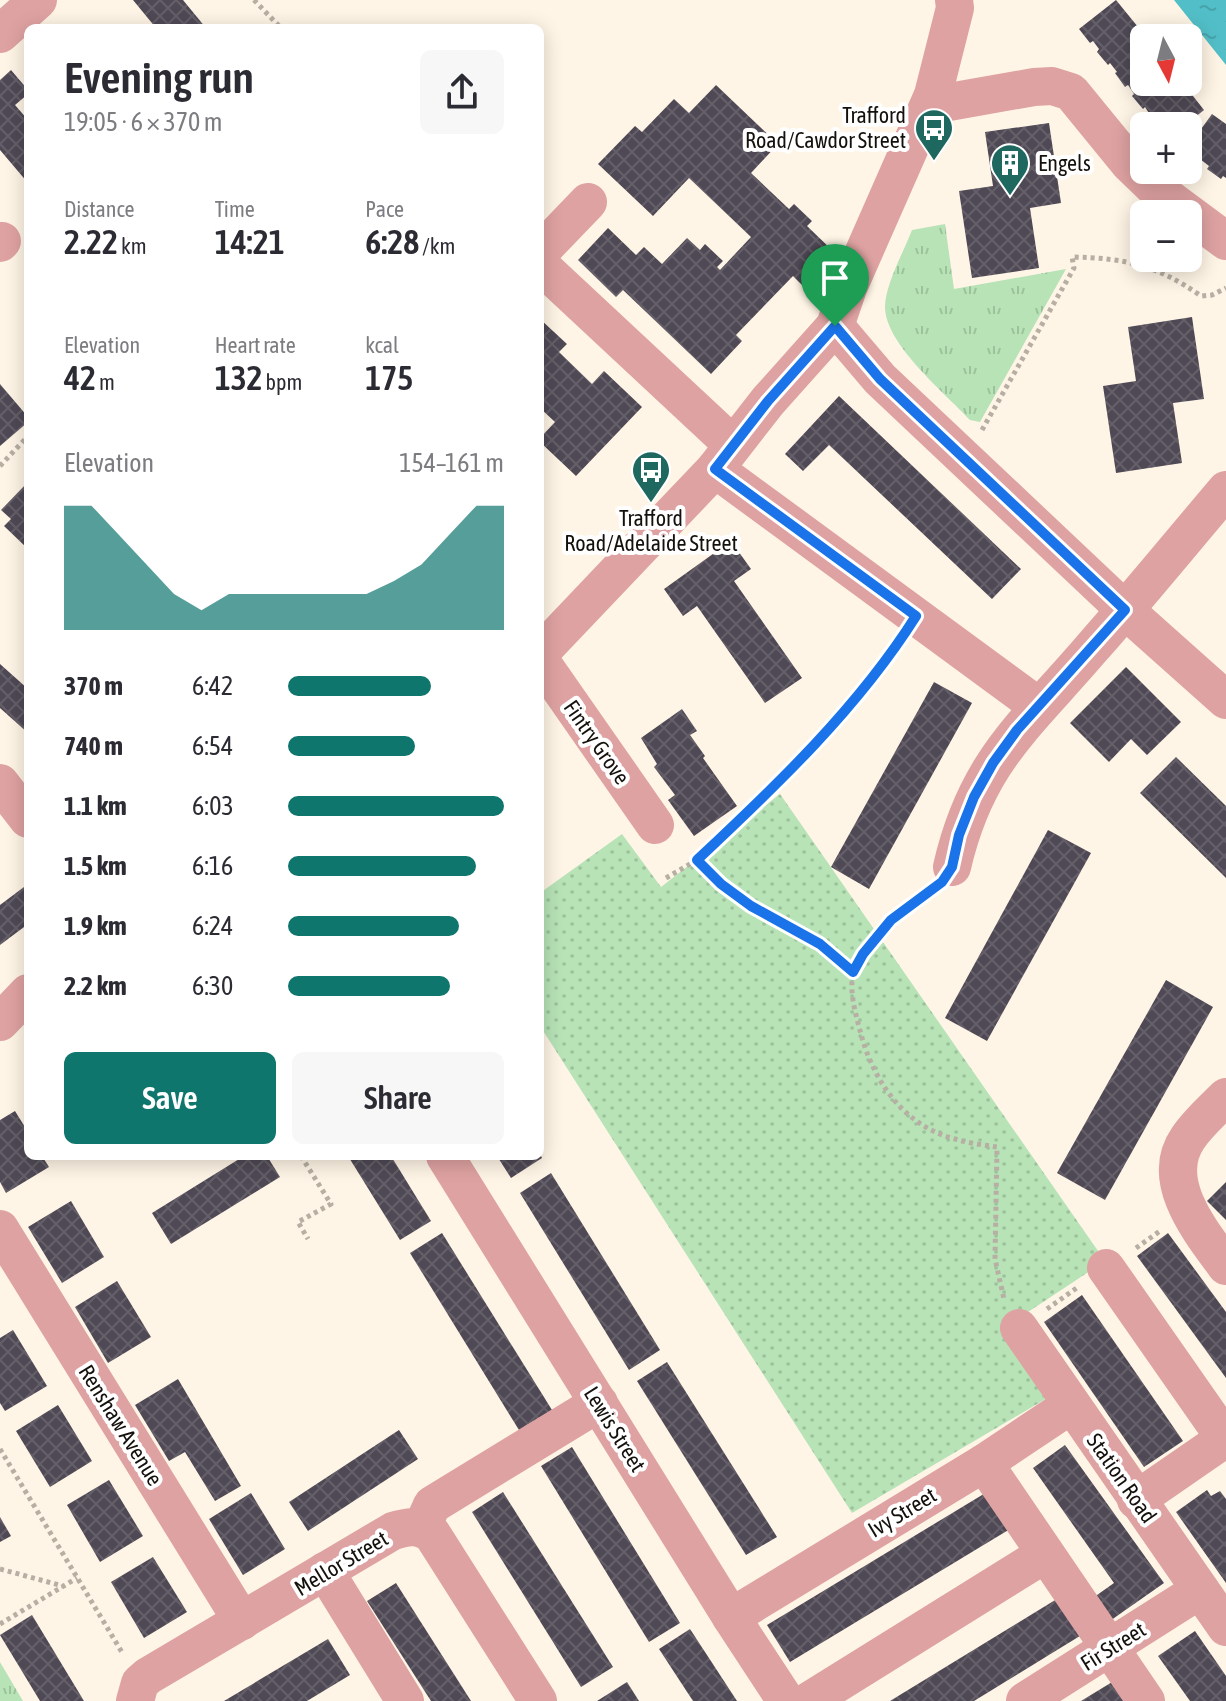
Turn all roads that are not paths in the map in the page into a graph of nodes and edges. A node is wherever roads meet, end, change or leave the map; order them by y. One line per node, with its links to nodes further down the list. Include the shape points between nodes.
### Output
1 (954, 0): 4 (street)
2 (42, 11): 3 (street)
3 (0, 34)
4 (933, 95): 6 (street, via 949,102 1034,87 1071,92 1156,189); 9 (street)
5 (588, 202): 7 (street)
6 (1226, 241)
7 (544, 248)
8 (544, 269): 10 (street)
9 (835, 326): 10 (street); 12 (street, via 880,379)
10 (724, 457): 13 (street); 16 (street, via 916,616)
11 (1226, 490): 12 (street)
12 (1125, 610): 15 (street); 16 (street)
13 (544, 649)
14 (544, 666): 19 (street, Fintry Grove)
15 (1226, 700)
16 (1038, 706): 20 (street, via 993,763 974,797)
17 (0, 783): 18 (street)
18 (24, 814)
19 (655, 825)
20 (952, 867)
21 (24, 997): 22 (street)
22 (0, 1022)
23 (1226, 1097): 26 (street, via 1186,1140 1179,1162 1188,1212)
24 (447, 1160): 29 (street, Lewis Street)
25 (0, 1229): 39 (street, Renshaw Avenue)
26 (1226, 1266)
27 (1106, 1268): 31 (street)
28 (1019, 1328): 30 (street, Station Road)
29 (599, 1403): 34 (street, via 432,1505); 38 (street, Lewis Street)
30 (1071, 1405): 32 (street, Ivy Street); 33 (street, Station Road)
31 (1226, 1439): 33 (street)
32 (984, 1463): 35 (street); 38 (street, Ivy Street)
33 (1136, 1500): 37 (street, Station Road)
34 (422, 1527): 36 (street, Mellor Street, via 393,1531); 44 (street, via 440,1545)
35 (1045, 1554): 41 (street); 46 (street)
36 (325, 1571): 39 (street, Mellor Street); 43 (street)
37 (1200, 1590): 40 (street, Station Road); 41 (street, Fir Street)
38 (731, 1617): 45 (street, Lewis Street)
39 (242, 1621): 42 (street, Mellor Street, via 148,1676)
40 (1226, 1627)
41 (1111, 1648): 47 (street, Fir Street); 48 (street)
42 (138, 1692)
43 (405, 1701)
44 (538, 1701)
45 (786, 1701)
46 (809, 1701)
47 (1025, 1701)
48 (1146, 1701)

